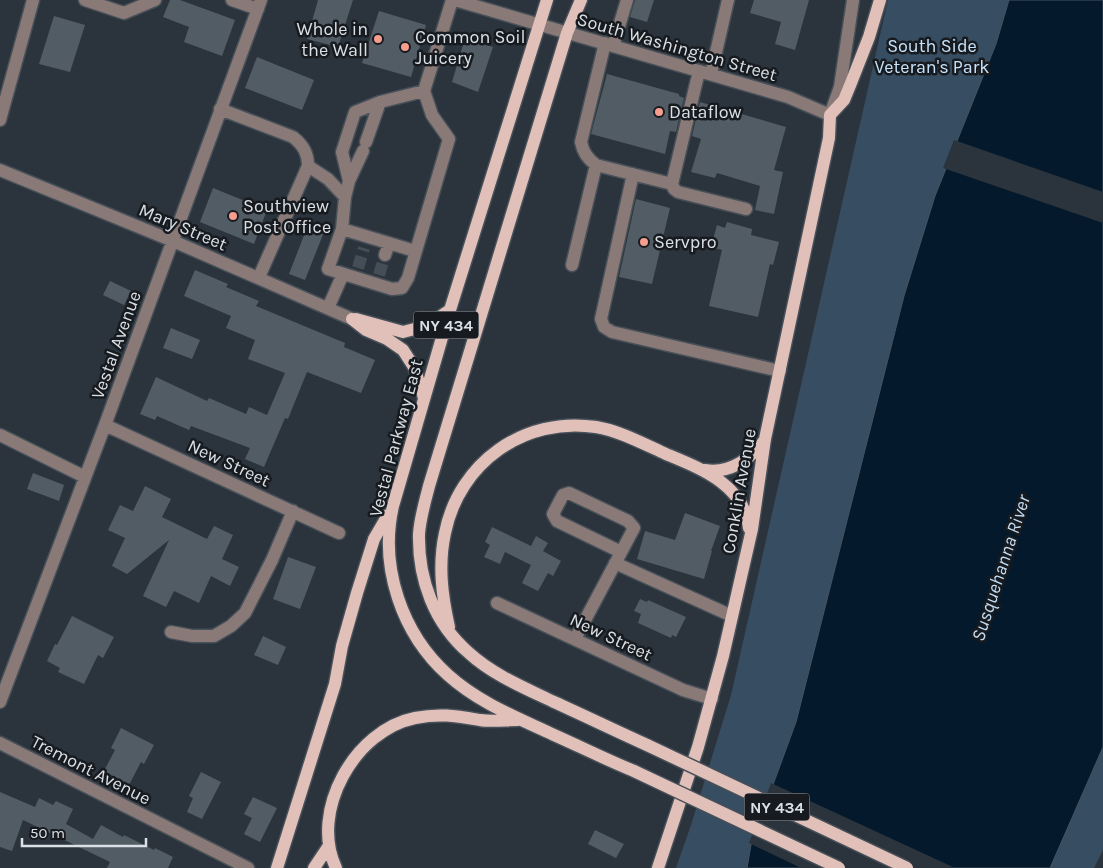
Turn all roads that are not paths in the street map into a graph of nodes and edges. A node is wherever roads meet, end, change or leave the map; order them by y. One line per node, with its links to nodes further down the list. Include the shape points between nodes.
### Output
1 (33, 0): 22 (street)
2 (84, 0): 3 (street, via 124,13)
3 (155, 0)
4 (232, 0): 12 (street)
5 (454, 0): 13 (street, South Washington Street); 18 (street)
6 (547, 0): 14 (main road, Vestal Parkway East / NY 434)
7 (581, 0): 15 (main road, NY 434)
8 (627, 0): 16 (street)
9 (853, 0): 21 (street, via 840,87)
10 (880, 0): 21 (main road, via 844,100)
11 (726, 1): 17 (street)
12 (259, 4): 20 (street, Vestal Avenue)
13 (494, 6): 14 (street, South Washington Street)
14 (538, 25): 15 (street, South Washington Street); 38 (main road, Vestal Parkway East / NY 434)
15 (567, 33): 16 (street, South Washington Street); 55 (main road, NY 434, via 422,512 420,552 425,583 435,612)
16 (609, 45): 17 (street, South Washington Street); 23 (street, via 581,142 588,158)
17 (705, 72): 21 (street, South Washington Street, via 788,97); 28 (street)
18 (424, 91): 19 (street); 33 (street, via 432,115 449,139)
19 (380, 102): 27 (street); 27 (street, via 354,112 342,152)
20 (220, 109): 24 (street, via 293,137 308,156); 32 (street, Vestal Avenue)
21 (830, 115): 40 (main road, Conklin Avenue, via 829,138)
22 (0, 120)
23 (596, 165): 26 (street); 34 (street)
24 (308, 166): 29 (street, via 328,179); 36 (street)
25 (0, 170): 32 (street, Mary Street)
26 (633, 174): 28 (street); 40 (street, via 601,319 604,327 612,332)
27 (349, 181): 29 (street)
28 (672, 184): 30 (street, via 678,192)
29 (344, 197): 31 (street)
30 (746, 209)
31 (342, 229): 33 (street, via 387,249); 35 (street, via 328,269)
32 (173, 241): 36 (street, Mary Street); 42 (street, Vestal Avenue)
33 (415, 251): 35 (street, via 402,288 392,289 378,279)
34 (572, 265)
35 (352, 273): 37 (street)
36 (259, 277): 37 (street, Mary Street)
37 (328, 308): 39 (street, Mary Street)
38 (450, 310): 39 (main road, via 426,326 403,332); 41 (main road, Vestal Parkway East / NY 434)
39 (352, 318): 41 (main road, via 366,330 403,350 414,367)
40 (780, 371): 44 (main road, Conklin Avenue)
41 (424, 398): 47 (main road, Vestal Parkway East / NY 434)
42 (104, 425): 46 (street, Vestal Avenue); 48 (street, New Street)
43 (0, 435): 46 (street)
44 (765, 439): 45 (main road, via 749,457 732,467 714,471); 50 (main road, Conklin Avenue)
45 (700, 469): 50 (main road, via 726,485 740,501 748,519); 55 (main road, via 615,432 587,426 540,429 498,449 464,485 447,524 441,571)
46 (85, 477): 58 (street, Vestal Avenue)
47 (393, 506): 59 (main road, Vestal Parkway East / NY 434, via 388,537 391,569 397,596 411,628 426,651 454,680 488,704); 63 (main road, via 374,540 357,593 335,684)
48 (293, 511): 49 (street, New Street); 54 (street, via 259,586 238,620 214,636)
49 (339, 533)
50 (749, 541): 53 (main road, Conklin Avenue)
51 (618, 558): 51 (street, via 634,528 628,521 569,493 564,495 553,514 556,521); 53 (street); 56 (street)
52 (497, 603): 56 (street, New Street)
53 (732, 616): 57 (main road, Conklin Avenue)
54 (171, 632)
55 (450, 632): 68 (main road, NY 434, bridge, via 469,654 517,684)
56 (575, 640): 57 (street, New Street, via 684,690)
57 (712, 699): 66 (main road, Conklin Avenue)
58 (0, 702)
59 (522, 720): 61 (main road, via 481,720 438,714 408,720 388,729 366,745 342,777 331,806); 67 (main road, Vestal Parkway East / NY 434, bridge)
60 (0, 744): 62 (street, Tremont Avenue)
61 (328, 847): 64 (main road); 65 (main road)
62 (248, 868)
63 (277, 868)
64 (314, 868)
65 (336, 868)
66 (658, 868)
67 (839, 868)
68 (907, 868)

